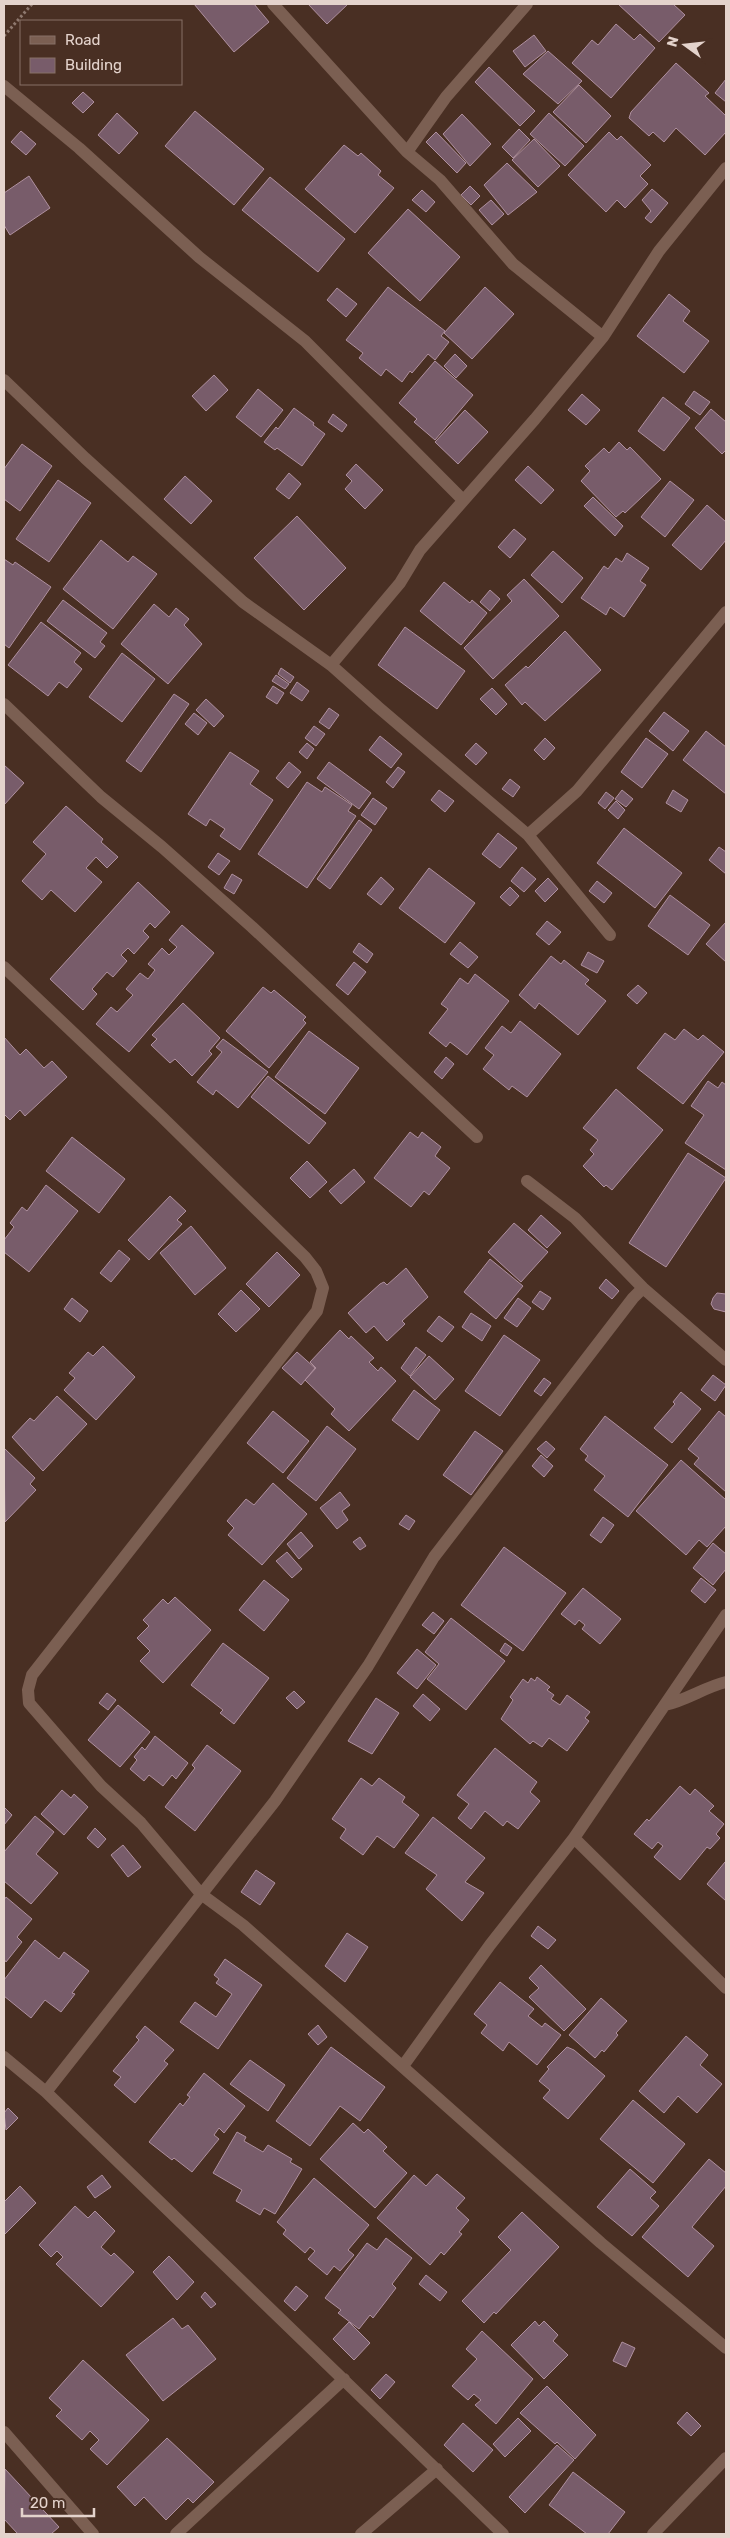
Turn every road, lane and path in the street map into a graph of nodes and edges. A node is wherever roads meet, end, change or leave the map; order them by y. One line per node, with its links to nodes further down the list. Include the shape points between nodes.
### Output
1 (32, 4): 4 (path)
2 (273, 4): 6 (street)
3 (526, 4): 6 (street, via 446,97)
4 (4, 36)
5 (4, 86): 10 (street, via 79,148 199,257 305,341)
6 (407, 152): 8 (street, via 440,180 513,264)
7 (726, 168): 8 (street, via 659,251)
8 (603, 337): 10 (street)
9 (4, 380): 12 (street, via 244,602)
10 (462, 500): 12 (street, via 420,550 400,583)
11 (726, 612): 14 (street, via 577,791)
12 (331, 665): 14 (street)
13 (4, 704): 17 (street, via 101,796 252,927)
14 (528, 835): 15 (street)
15 (610, 935)
16 (4, 966): 25 (street, via 305,1257 324,1288 317,1311 32,1675 28,1690 29,1704 101,1786 141,1823)
17 (477, 1137)
18 (527, 1181): 19 (street, via 575,1218)
19 (644, 1288): 20 (street); 25 (street, via 434,1557 368,1666 275,1801)
20 (726, 1360)
21 (726, 1615): 23 (street)
22 (726, 1682): 23 (street)
23 (665, 1705): 24 (street)
24 (574, 1838): 26 (street); 28 (street, via 490,1945)
25 (201, 1894): 28 (street, via 243,1925); 29 (street)
26 (726, 1988)
27 (4, 2057): 29 (street)
28 (403, 2066): 30 (street, via 601,2243)
29 (46, 2092): 31 (street)
30 (726, 2348)
31 (344, 2379): 34 (street); 36 (street)
32 (6, 2436): 35 (street)
33 (726, 2458): 39 (street)
34 (437, 2469): 37 (street); 38 (street)
35 (93, 2534)
36 (176, 2534)
37 (362, 2534)
38 (503, 2534)
39 (653, 2534)

